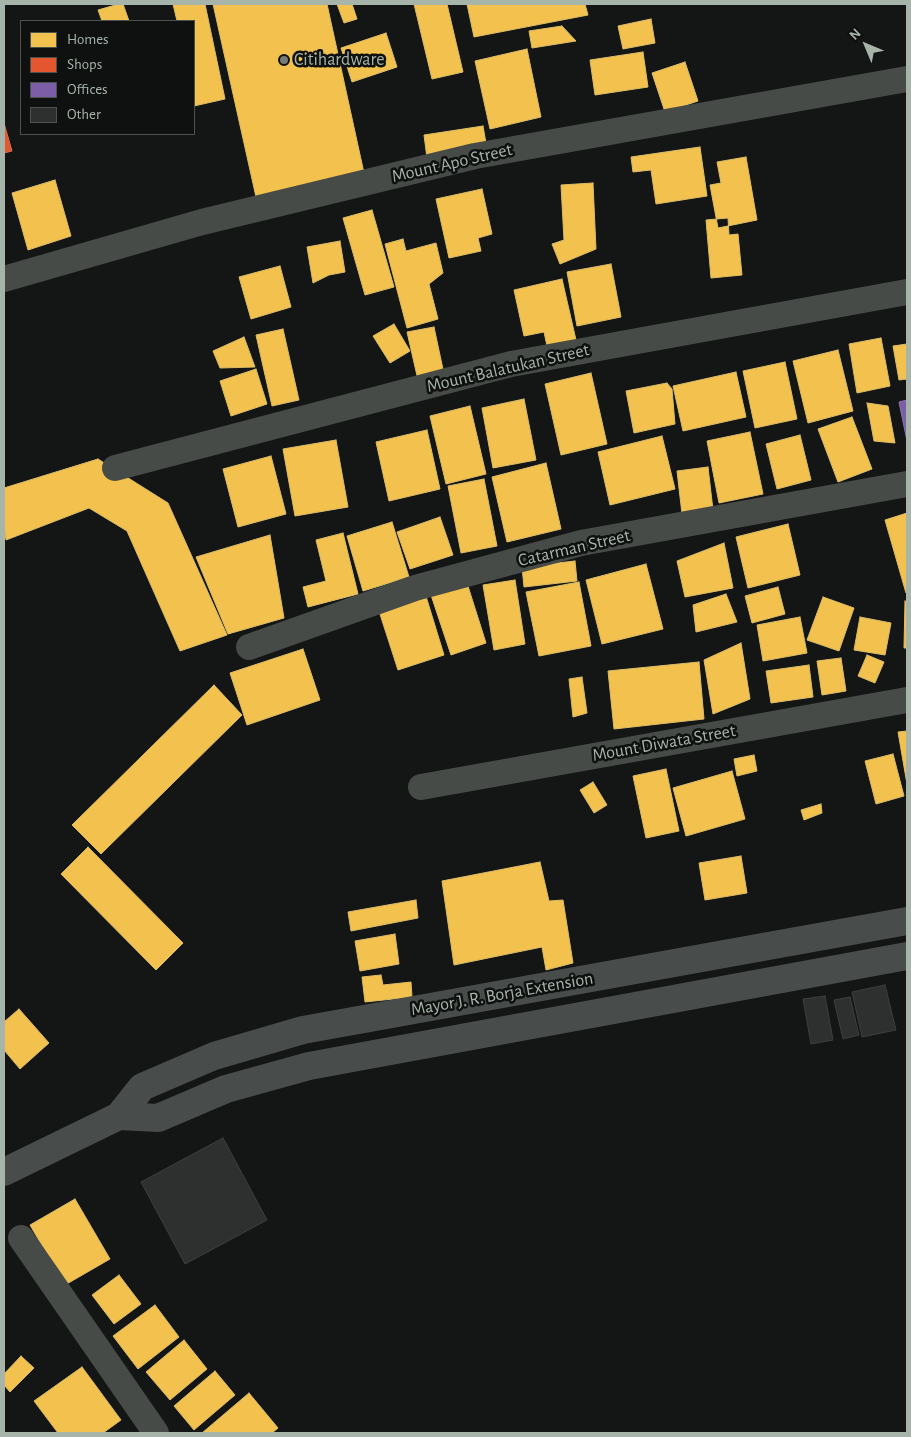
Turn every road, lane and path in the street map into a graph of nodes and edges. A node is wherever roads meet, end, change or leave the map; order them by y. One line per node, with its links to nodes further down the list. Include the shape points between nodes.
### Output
1 (907, 78): 2 (street, Mount Apo Street, via 475,156 202,222)
2 (4, 279)
3 (907, 292): 4 (street, Mount Balatukan Street, via 511,364)
4 (115, 468)
5 (907, 484): 6 (street, Catarman Street, via 581,543 415,588)
6 (250, 647)
7 (907, 700): 8 (street, Mount Diwata Street)
8 (421, 787)
9 (907, 921): 10 (main road, Mayor J. R. Borja Extension)
10 (789, 941): 12 (main road); 13 (main road, Mayor J. R. Borja Extension)
11 (907, 956): 12 (main road, Mayor J. R. Borja Extension)
12 (798, 976): 14 (main road, Mayor J. R. Borja Extension)
13 (503, 994): 14 (main road); 15 (main road, Mayor J. R. Borja Extension, via 303,1030 214,1056 142,1087)
14 (510, 1028): 15 (main road, Mayor J. R. Borja Extension, via 309,1066 226,1089 158,1118)
15 (118, 1116): 16 (main road, Mayor J. R. Borja Extension)
16 (4, 1172)
17 (21, 1238): 18 (street)
18 (156, 1433)

